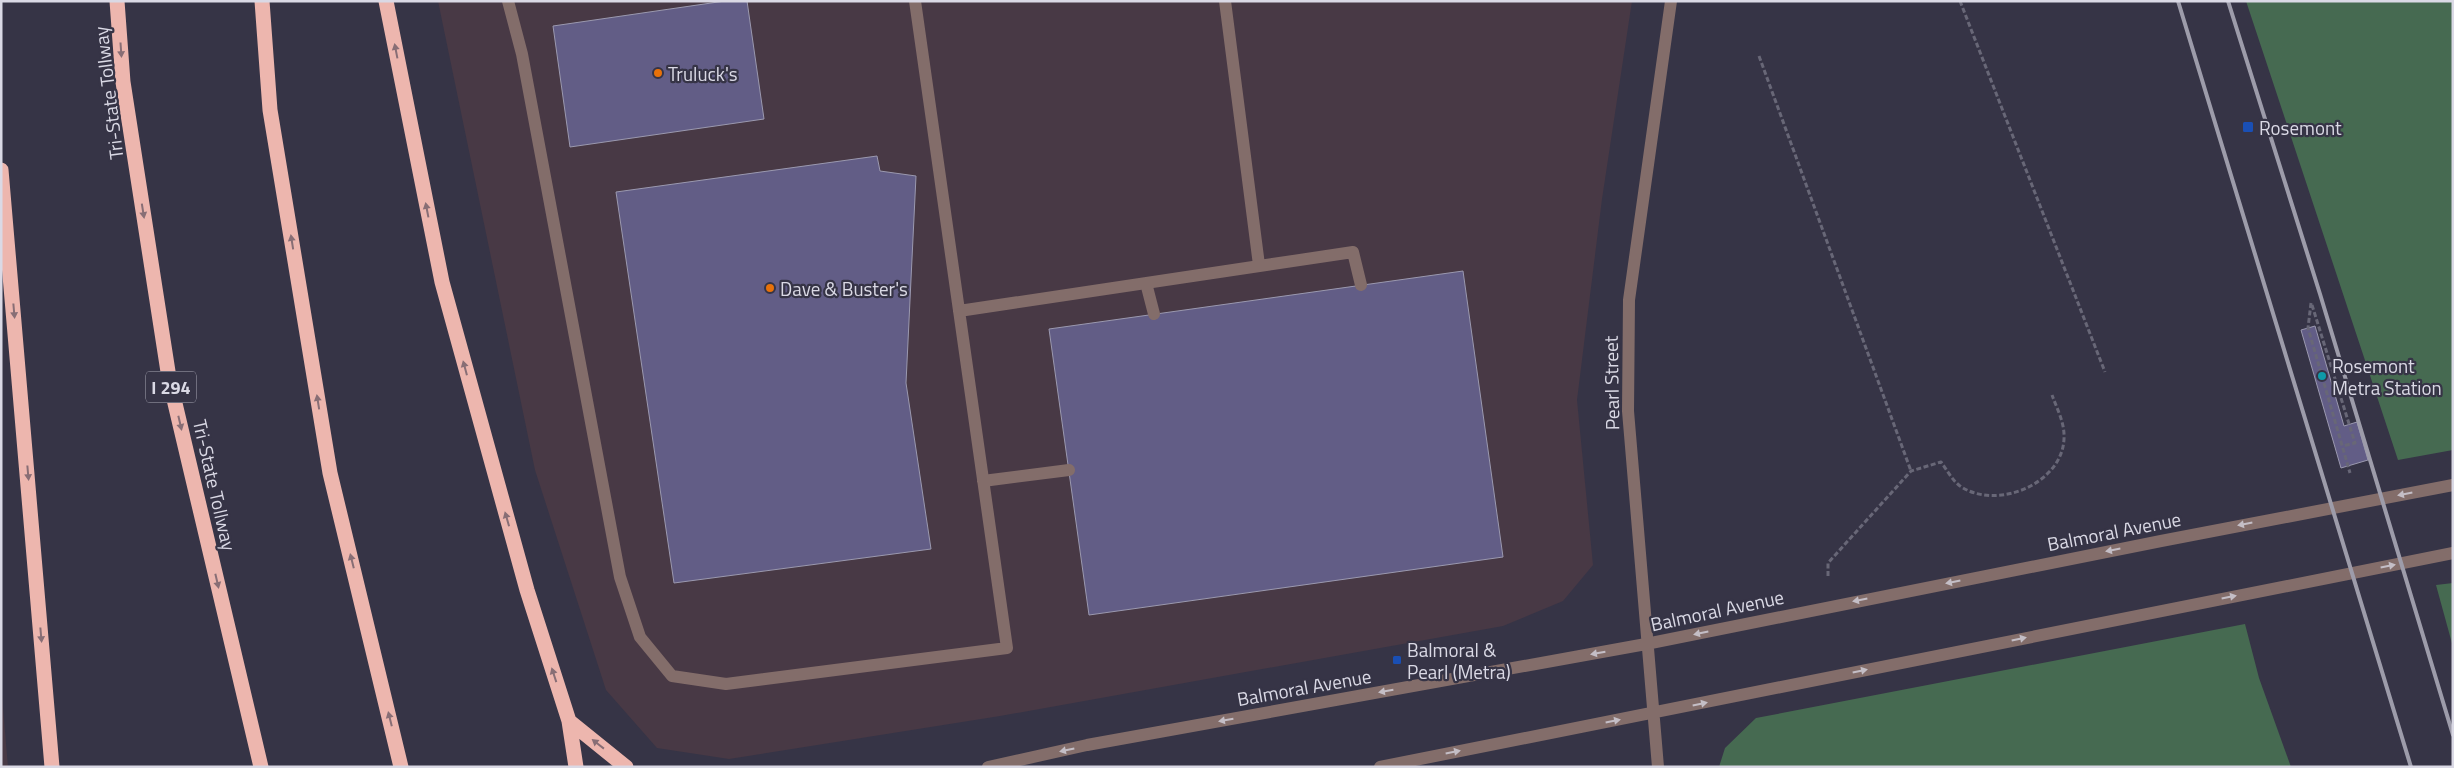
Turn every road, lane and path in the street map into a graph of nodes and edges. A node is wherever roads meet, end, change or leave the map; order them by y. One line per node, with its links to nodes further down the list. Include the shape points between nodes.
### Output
1 (117, 1): 30 (highway, Tri-State Tollway / I 294, one-way to 30, via 123,82 169,378)
2 (262, 1): 31 (highway, one-way to 2, via 330,473 270,110)
3 (386, 1): 28 (highway, one-way to 3, via 527,590 442,282)
4 (508, 1): 22 (street, via 522,54 620,576 640,636 672,676 726,684 1007,648)
5 (915, 1): 14 (street)
6 (1224, 1): 11 (street)
7 (1671, 1): 26 (street, Pearl Street, via 1629,300 1628,411)
8 (1960, 1): 16 (path)
9 (1759, 56): 20 (path)
10 (1, 170): 29 (highway, one-way to 29)
11 (1259, 266): 12 (street); 13 (street, via 1353,252)
12 (1146, 283): 14 (street); 15 (street)
13 (1361, 285)
14 (959, 311): 22 (street)
15 (1154, 314)
16 (2105, 372)
17 (2052, 395): 20 (path, via 2064,426 2064,440 2061,456 2039,481 2023,489 1989,496 1960,486 1942,462)
18 (2343, 446): 18 (path, via 2355,443 2353,433 2311,303 2308,328); 21 (path)
19 (1069, 470): 22 (street)
20 (1911, 471): 25 (path, via 1828,563)
21 (2350, 473)
22 (983, 482)
23 (2453, 485): 26 (street, Balmoral Avenue, one-way to 26)
24 (2453, 553): 27 (street, one-way to 24)
25 (1828, 576)
26 (1646, 644): 27 (street, Pearl Street); 34 (street, Balmoral Avenue, one-way to 34, via 1087,745)
27 (1653, 714): 35 (street, one-way to 27); 36 (street, Pearl Street)
28 (569, 721): 32 (highway); 33 (highway, one-way to 28)
29 (52, 767)
30 (261, 767)
31 (401, 767)
32 (576, 767)
33 (626, 767)
34 (988, 767)
35 (1380, 767)
36 (1658, 767)

